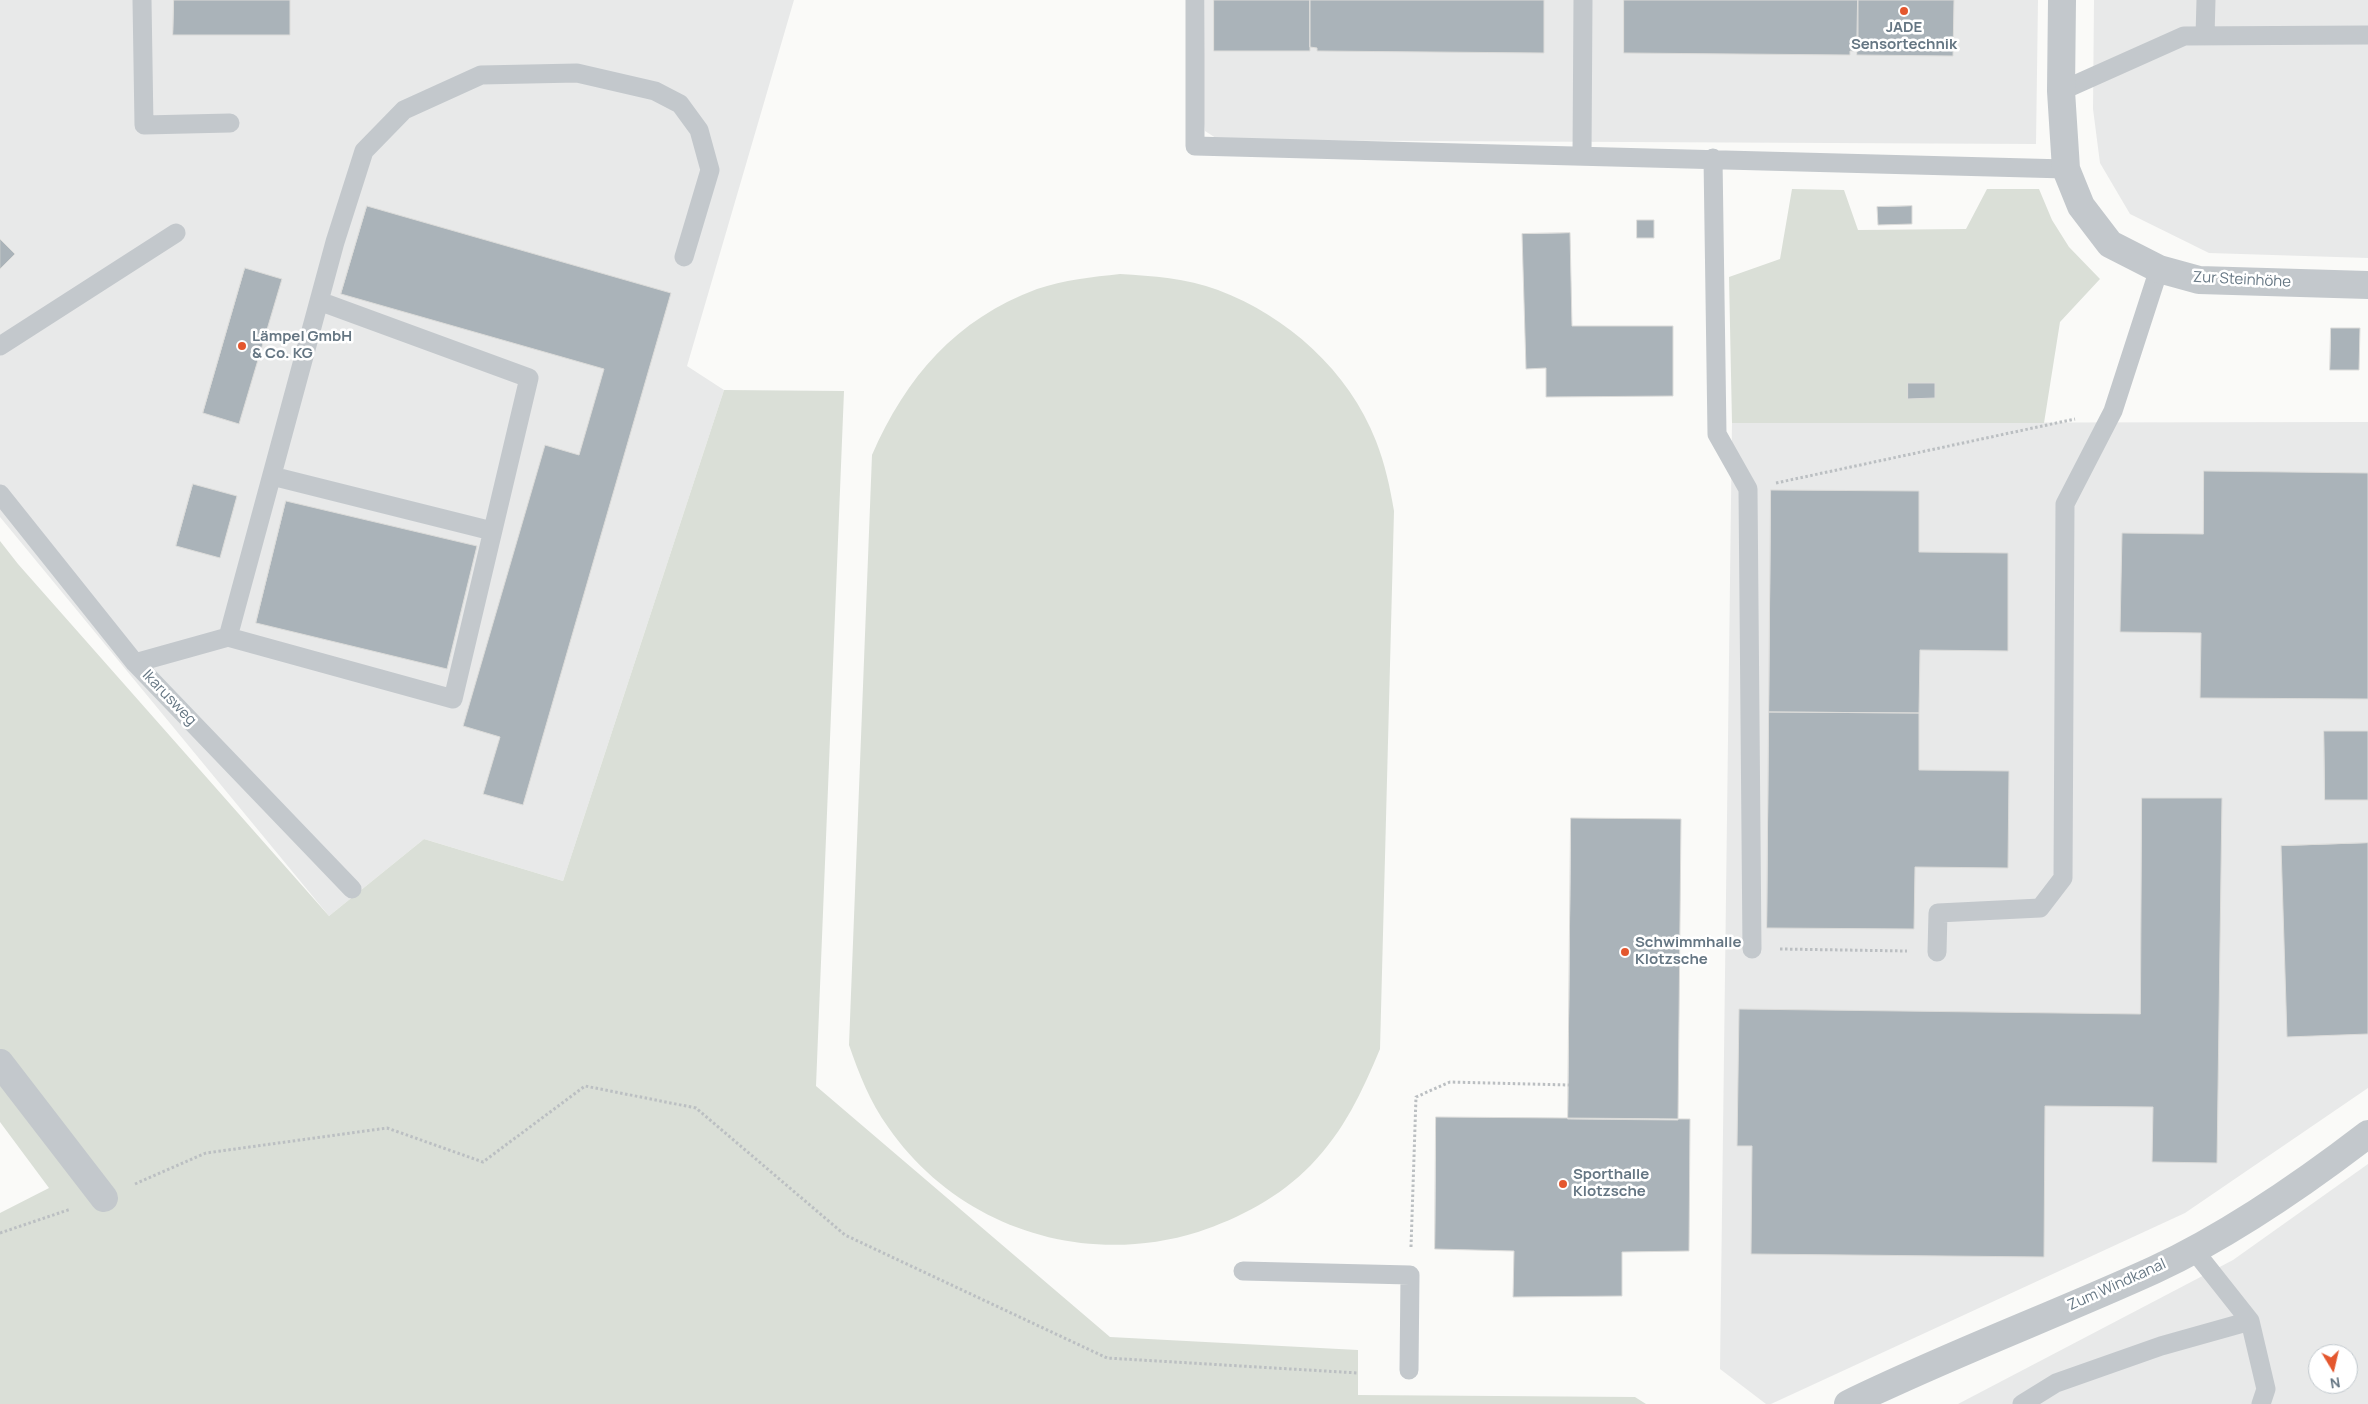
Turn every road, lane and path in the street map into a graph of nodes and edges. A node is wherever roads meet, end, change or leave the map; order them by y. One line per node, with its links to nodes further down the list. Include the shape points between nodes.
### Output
1 (142, 0): 9 (lane, via 144,125)
2 (1195, 0): 10 (lane, via 1195,146)
3 (1583, 0): 10 (lane)
4 (2062, 0): 8 (street, Zur Steinhöhe)
5 (2206, 0): 7 (lane)
6 (2368, 35): 7 (lane)
7 (2206, 36): 8 (lane, via 2184,36)
8 (2061, 91): 12 (street, Zur Steinhöhe)
9 (230, 123)
10 (1582, 156): 11 (lane)
11 (1713, 158): 12 (lane); 21 (lane, via 1716,434)
12 (2066, 169): 15 (street, Zur Steinhöhe, via 2081,206 2110,244)
13 (176, 233): 18 (lane)
14 (684, 257): 17 (lane, via 710,170 698,130 680,104 655,90 578,73 481,75 404,110 364,151)
15 (2159, 269): 16 (street, Zur Steinhöhe, via 2198,280); 19 (lane)
16 (2368, 285)
17 (319, 301): 20 (lane); 23 (lane, via 529,378)
18 (0, 346)
19 (2113, 411): 21 (path); 28 (lane, via 2065,504 2063,878 2040,908 1938,913)
20 (272, 476): 23 (lane); 24 (lane)
21 (1748, 489): 27 (lane)
22 (0, 494): 25 (lane, Ikarusweg)
23 (492, 531): 24 (lane, via 452,699)
24 (228, 637): 25 (lane)
25 (135, 663): 26 (lane, Ikarusweg)
26 (352, 889)
27 (1752, 949): 28 (path)
28 (1937, 952)
29 (0, 1063): 32 (street)
30 (1569, 1084): 36 (path, via 1450,1082 1416,1098)
31 (2368, 1134): 34 (street, Zum Windkanal, via 2319,1172)
32 (104, 1198): 33 (path); 39 (path, via 206,1153 387,1128 483,1162 585,1086 696,1108 845,1235 1107,1358)
33 (0, 1232)
34 (2194, 1250): 37 (lane); 40 (street, Zum Windkanal, via 1915,1371)
35 (1243, 1272): 36 (lane)
36 (1410, 1275): 38 (lane)
37 (2250, 1321): 41 (lane, via 2161,1346 2056,1383); 42 (lane, via 2266,1389)
38 (1409, 1370)
39 (1358, 1373)
40 (1848, 1404)
41 (2022, 1404)
42 (2260, 1404)

